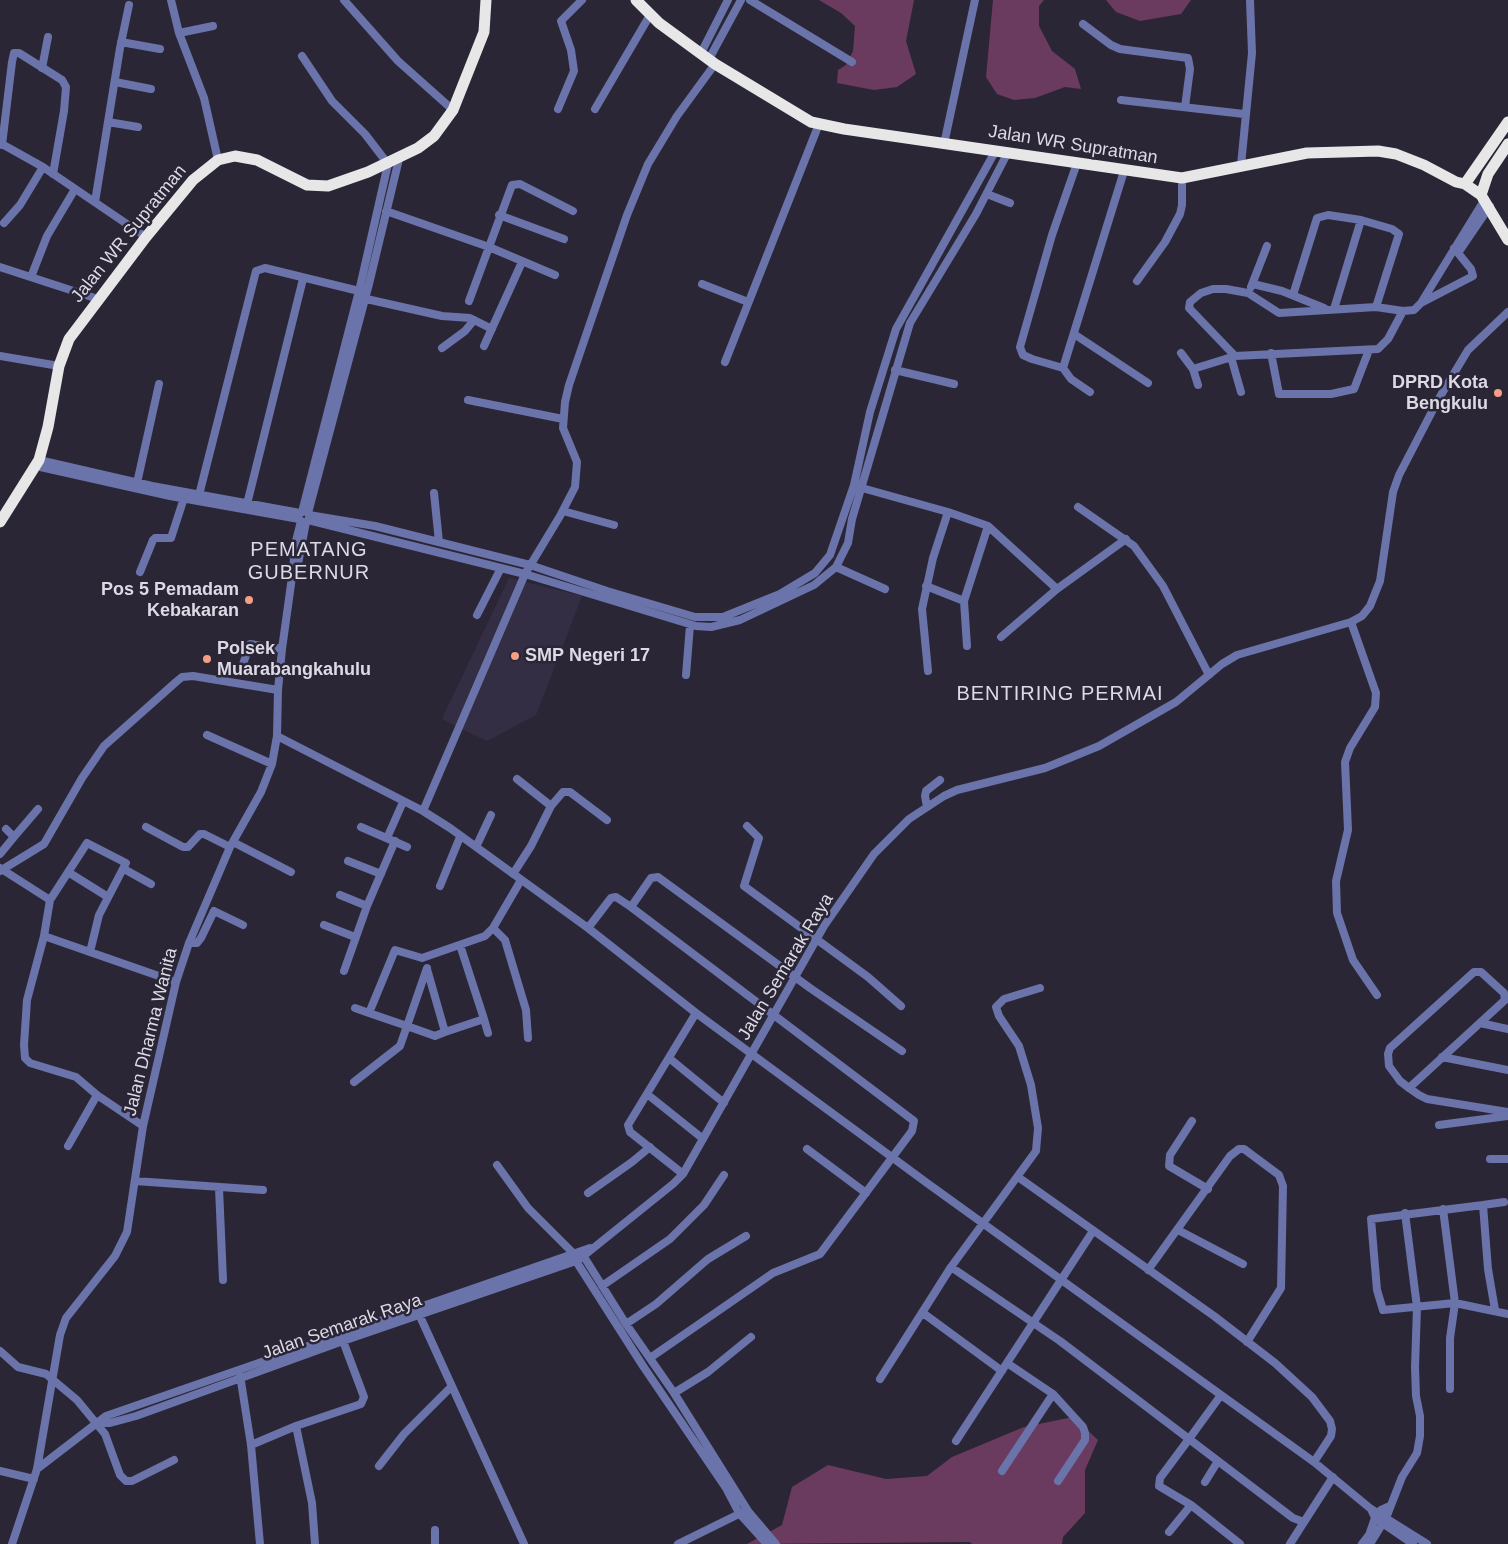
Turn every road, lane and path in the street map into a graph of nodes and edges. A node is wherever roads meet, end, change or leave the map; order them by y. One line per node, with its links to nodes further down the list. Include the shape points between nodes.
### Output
1 (171, 0): 15 (street)
2 (344, 0): 29 (street, via 398,61)
3 (486, 0): 29 (highway, via 484,32)
4 (582, 0): 27 (street, via 562,22 574,71)
5 (636, 0): 12 (highway, Jalan WR Supratman)
6 (728, 0): 20 (street)
7 (741, 0): 20 (street)
8 (750, 0): 21 (street)
9 (975, 0): 36 (street)
10 (1250, 0): 30 (street, via 1252,53)
11 (129, 5): 17 (street)
12 (650, 16): 20 (highway, Jalan WR Supratman); 28 (street)
13 (1084, 24): 26 (street, via 1120,49 1188,58 1190,69)
14 (213, 26): 15 (street)
15 (179, 33): 40 (street, via 204,98)
16 (48, 37): 22 (street)
17 (121, 42): 18 (street); 23 (street)
18 (160, 48)
19 (302, 56): 41 (street, via 332,101)
20 (708, 59): 33 (highway, Jalan WR Supratman, via 802,118); 110 (street, via 648,164 627,215 569,385)
21 (852, 62)
22 (42, 68): 35 (street, via 19,53 13,56); 46 (street, via 62,80 66,87)
23 (115, 82): 24 (street); 31 (street)
24 (151, 88)
25 (1121, 100): 26 (street)
26 (1185, 107): 30 (street)
27 (558, 109)
28 (595, 109)
29 (453, 110): 41 (highway, via 434,136)
30 (1244, 114): 43 (street)
31 (108, 122): 34 (street); 52 (street)
32 (1508, 122): 48 (highway)
33 (819, 124): 36 (highway, Jalan WR Supratman); 80 (street)
34 (138, 126)
35 (1, 144): 44 (street)
36 (944, 144): 38 (highway, Jalan WR Supratman)
37 (1508, 144): 51 (highway, via 1488,174)
38 (996, 150): 39 (highway, Jalan WR Supratman); 108 (street, via 903,314)
39 (1008, 152): 42 (highway, Jalan WR Supratman); 50 (street)
40 (218, 160): 41 (highway, via 245,157 295,180 317,186 342,182); 59 (highway, Jalan WR Supratman, via 193,180)
41 (394, 162): 54 (street); 76 (street)
42 (1077, 163): 45 (highway, Jalan WR Supratman); 98 (street, via 1052,235 1020,347 1023,354 1032,359)
43 (1241, 165): 47 (highway, Jalan WR Supratman); 48 (highway, Jalan WR Supratman, via 1308,153 1378,151 1407,158)
44 (43, 168): 46 (street); 58 (street, via 20,205)
45 (1124, 170): 47 (highway, Jalan WR Supratman); 88 (street)
46 (53, 174): 49 (street)
47 (1182, 178): 71 (street, via 1180,214)
48 (1465, 184): 51 (highway, Jalan WR Supratman)
49 (75, 189): 52 (street); 68 (street, via 47,236)
50 (987, 194): 53 (street); 100 (street, via 910,323)
51 (1485, 200): 61 (highway, Jalan WR Supratman); 64 (street)
52 (95, 202): 59 (street)
53 (1010, 203)
54 (386, 211): 63 (street); 76 (street)
55 (573, 211): 56 (street, via 520,184 512,185)
56 (499, 215): 60 (street); 63 (street)
57 (1361, 220): 77 (street, via 1328,215 1317,218); 82 (street, via 1399,234); 83 (street)
58 (4, 223)
59 (146, 237): 78 (highway, Jalan WR Supratman)
60 (564, 239)
61 (1508, 240)
62 (1267, 246): 73 (street)
63 (489, 247): 65 (street); 79 (street)
64 (1456, 251): 69 (street); 74 (street, via 1473,276)
65 (522, 262): 67 (street); 87 (street)
66 (0, 268): 68 (street)
67 (554, 275)
68 (31, 277): 78 (street)
69 (1436, 278): 74 (street); 81 (street)
70 (303, 279): 76 (street); 115 (street, via 265,268 256,271); 117 (street)
71 (1137, 281)
72 (702, 284): 80 (street)
73 (1253, 284): 75 (street); 77 (street)
74 (1448, 290): 81 (street)
75 (1248, 293): 83 (street, via 1279,314); 95 (street, via 1213,289 1201,293 1189,306)
76 (361, 296): 86 (street, via 442,316); 121 (street, Jalan Dharma Wanita)
77 (1293, 296): 83 (street)
78 (98, 299): 97 (highway, Jalan WR Supratman, via 70,339)
79 (469, 301)
80 (748, 302): 96 (street)
81 (1421, 303): 84 (street, via 1414,310)
82 (1376, 307): 83 (street); 84 (street)
83 (1330, 309)
84 (1403, 311): 91 (street, via 1382,347)
85 (1508, 312): 139 (street, Jalan Semarak Raya, via 1468,350 1408,456 1393,492 1376,593 1362,616)
86 (474, 320): 87 (street); 90 (street, via 465,332)
87 (492, 329): 89 (street)
88 (1074, 334): 98 (street); 101 (street)
89 (484, 346)
90 (442, 348)
91 (1369, 350): 93 (street); 93 (street, via 1354,389 1331,394 1279,394)
92 (1181, 353): 99 (street)
93 (1271, 353): 95 (street)
94 (0, 356): 97 (street)
95 (1233, 357): 99 (street); 106 (street)
96 (725, 362)
97 (59, 366): 111 (highway, Jalan WR Supratman)
98 (1063, 368): 105 (street, via 1071,379)
99 (1193, 369): 104 (street)
100 (895, 370): 103 (street); 109 (street)
101 (1148, 383)
102 (159, 384): 112 (street)
103 (954, 384)
104 (1198, 385)
105 (1090, 392)
106 (1241, 392)
107 (468, 400): 110 (street)
108 (870, 412): 109 (street); 131 (street, via 842,525 830,555)
109 (883, 414): 113 (street)
110 (563, 419): 119 (street, via 578,473)
111 (38, 463): 112 (street); 116 (street); 122 (highway, Jalan WR Supratman)
112 (137, 483): 115 (street)
113 (862, 488): 120 (street); 128 (street, via 848,543)
114 (434, 493): 126 (street)
115 (199, 495): 117 (street)
116 (184, 498): 121 (street); 130 (street, via 171,538 153,540)
117 (248, 504): 121 (street)
118 (1078, 507): 125 (street)
119 (564, 511): 123 (street); 127 (street)
120 (948, 512): 124 (street); 134 (street)
121 (304, 517): 126 (street, via 337,518); 129 (street); 143 (street, Jalan Dharma Wanita)
122 (0, 522)
123 (614, 525)
124 (988, 526): 136 (street); 137 (street)
125 (1126, 539): 136 (street); 147 (street, via 1163,586)
126 (439, 542): 127 (street)
127 (530, 565): 131 (street, via 672,611 708,619 756,605); 132 (street)
128 (836, 567): 133 (street); 135 (street)
129 (501, 568): 132 (street); 138 (street)
130 (140, 572)
131 (815, 573): 133 (street)
132 (524, 574): 140 (street); 158 (street)
133 (823, 579): 140 (street, via 740,620 712,627)
134 (926, 586): 137 (street); 145 (street, via 922,609)
135 (885, 589)
136 (1057, 589): 141 (street)
137 (964, 601): 142 (street)
138 (476, 615)
139 (1351, 622): 147 (street, Jalan Semarak Raya, via 1252,649 1222,664); 203 (street, via 1376,693 1375,707 1345,762 1348,830 1336,880 1337,913 1353,960)
140 (690, 625): 146 (street)
141 (1001, 637)
142 (967, 646)
143 (282, 649): 144 (street, via 250,644); 148 (street, Jalan Dharma Wanita)
144 (242, 667)
145 (928, 670)
146 (686, 675)
147 (1209, 675): 156 (street, Jalan Semarak Raya, via 1176,702 1148,719 1072,758 958,790)
148 (278, 690): 150 (street, Jalan Dharma Wanita); 174 (street, via 182,677 104,746 44,844)
149 (207, 734): 151 (street)
150 (278, 736): 151 (street, Jalan Dharma Wanita); 154 (street)
151 (272, 764): 169 (street, Jalan Dharma Wanita)
152 (517, 779): 155 (street)
153 (940, 780): 156 (street, via 926,791)
154 (404, 802): 158 (street); 167 (street)
155 (551, 806): 160 (street, via 568,791); 179 (street)
156 (926, 806): 193 (street, Jalan Semarak Raya, via 874,854)
157 (38, 809): 165 (street)
158 (423, 811): 166 (street)
159 (491, 815): 171 (street)
160 (607, 820)
161 (747, 826): 193 (street, via 759,838 744,886)
162 (146, 827): 169 (street, via 188,848 200,834)
163 (361, 827): 167 (street)
164 (6, 829): 165 (street)
165 (14, 837): 172 (street)
166 (460, 837): 171 (street); 181 (street)
167 (387, 838): 168 (street)
168 (395, 842): 170 (street); 178 (street)
169 (232, 845): 177 (street); 194 (street, Jalan Dharma Wanita)
170 (407, 846)
171 (476, 848): 179 (street)
172 (0, 854)
173 (348, 861): 178 (street)
174 (1, 869): 184 (street)
175 (124, 869): 176 (street, via 126,863 87,842); 180 (street); 183 (street)
176 (68, 872): 183 (street); 184 (street)
177 (291, 872)
178 (380, 874): 185 (street)
179 (518, 877): 189 (street); 190 (street)
180 (151, 884)
181 (440, 886)
182 (340, 895): 185 (street)
183 (108, 897): 196 (street, via 99,915)
184 (50, 900): 191 (street)
185 (367, 906): 192 (street)
186 (631, 907): 190 (street, via 613,897); 200 (street, via 651,878 658,877); 208 (street)
187 (243, 925): 194 (street, via 214,911 197,943)
188 (324, 925): 192 (street)
189 (493, 928): 195 (street, via 484,936); 215 (street, via 505,940 526,1010)
190 (588, 928): 207 (street)
191 (44, 936): 196 (street); 224 (street, via 27,1000 25,1058 30,1063 76,1077)
192 (356, 937): 199 (street)
193 (815, 940): 200 (street, Jalan Semarak Raya); 204 (street, via 868,977)
194 (188, 943): 201 (street, Jalan Dharma Wanita)
195 (460, 945): 197 (street); 209 (street)
196 (90, 952): 201 (street)
197 (422, 958): 198 (street); 206 (street, via 395,950)
198 (427, 968): 211 (street); 213 (street)
199 (344, 971)
200 (795, 976): 208 (street, Jalan Semarak Raya); 216 (street)
201 (176, 982): 230 (street, Jalan Dharma Wanita)
202 (1040, 988): 241 (street, via 1004,999 996,1007 1019,1046 1031,1085 1038,1128 1036,1151)
203 (1377, 995)
204 (901, 1006)
205 (355, 1008): 206 (street)
206 (369, 1013): 211 (street)
207 (696, 1013): 217 (street); 219 (street)
208 (774, 1015): 217 (street, Jalan Semarak Raya); 235 (street, via 914,1121 912,1131)
209 (484, 1019): 213 (street); 214 (street)
210 (1480, 1023): 212 (street); 218 (street); 222 (street, via 1506,996 1477,971 1390,1048 1388,1058 1392,1072)
211 (407, 1026): 213 (street, via 435,1036); 221 (street, via 400,1046)
212 (1508, 1029)
213 (445, 1032)
214 (488, 1033)
215 (528, 1038)
216 (902, 1051)
217 (753, 1052): 225 (street, Jalan Semarak Raya); 235 (street)
218 (1442, 1057): 220 (street); 222 (street)
219 (669, 1058): 223 (street); 225 (street)
220 (1508, 1070)
221 (354, 1082)
222 (1409, 1088): 226 (street, via 1434,1101)
223 (647, 1094): 231 (street); 233 (street, via 628,1128)
224 (97, 1095): 230 (street); 232 (street)
225 (724, 1103): 231 (street, Jalan Semarak Raya)
226 (1508, 1112)
227 (1508, 1116): 229 (street)
228 (1192, 1122): 244 (street, via 1170,1155 1169,1166)
229 (1439, 1125)
230 (143, 1126): 242 (street, Jalan Dharma Wanita)
231 (702, 1138): 239 (street, Jalan Semarak Raya)
232 (68, 1146)
233 (650, 1147): 239 (street); 246 (street)
234 (807, 1149): 247 (street)
235 (892, 1156): 247 (street); 252 (street)
236 (1508, 1159): 237 (street)
237 (1490, 1160)
238 (497, 1165): 256 (street, via 528,1208)
239 (683, 1174): 256 (street, Jalan Semarak Raya, via 668,1189)
240 (724, 1175): 262 (street, via 704,1205 670,1239)
241 (1018, 1177): 252 (street); 254 (street)
242 (135, 1181): 243 (street); 279 (street, Jalan Dharma Wanita, via 124,1239 106,1268 66,1318 56,1347)
243 (219, 1188): 245 (street); 260 (street)
244 (1208, 1189): 253 (street); 273 (street, via 1230,1156 1239,1149 1244,1149 1279,1175 1283,1186 1280,1288)
245 (263, 1190)
246 (588, 1193)
247 (866, 1193): 275 (street, via 820,1254 773,1273)
248 (1504, 1202): 249 (street)
249 (1483, 1205): 250 (street); 265 (street)
250 (1443, 1210): 251 (street); 263 (street)
251 (1405, 1213): 264 (street); 264 (street, via 1371,1219 1377,1290 1383,1310)
252 (981, 1223): 258 (street); 261 (street)
253 (1178, 1230): 257 (street); 259 (street)
254 (1093, 1231): 259 (street); 261 (street)
255 (746, 1236): 269 (street, via 708,1259 656,1304)
256 (578, 1255): 262 (street); 266 (street, Jalan Semarak Raya); 304 (street)
257 (1243, 1264)
258 (950, 1266): 267 (street); 270 (street)
259 (1148, 1270): 273 (street)
260 (223, 1280)
261 (1061, 1280): 270 (street); 285 (street)
262 (602, 1286): 269 (street)
263 (1455, 1303): 264 (street); 265 (street); 282 (street, via 1450,1338)
264 (1416, 1307): 303 (street, via 1415,1368 1420,1436 1417,1453)
265 (1495, 1310): 268 (street)
266 (418, 1312): 272 (street, Jalan Semarak Raya); 278 (street, Jalan Semarak Raya); 281 (street)
267 (923, 1313): 277 (street); 280 (street)
268 (1508, 1314)
269 (626, 1324): 275 (street)
270 (1032, 1324): 276 (street); 288 (street, via 1060,1341)
271 (751, 1338): 283 (street, via 708,1372)
272 (343, 1341): 278 (street, Jalan Semarak Raya); 287 (street, via 364,1400 361,1404)
273 (1247, 1342): 293 (street, via 1312,1396 1330,1421 1331,1436)
274 (0, 1351): 279 (street, via 18,1367 40,1371)
275 (650, 1358): 283 (street)
276 (1007, 1363): 277 (street); 284 (street)
277 (1002, 1371): 289 (street)
278 (240, 1375): 286 (street, Jalan Semarak Raya, via 106,1416); 290 (street)
279 (53, 1379): 286 (street); 295 (street, Jalan Dharma Wanita)
280 (880, 1379)
281 (451, 1387): 294 (street, via 404,1434); 314 (street)
282 (1450, 1389)
283 (674, 1393): 304 (street)
284 (1053, 1394): 297 (street); 300 (street, via 1083,1427 1086,1437)
285 (1221, 1395): 288 (street); 293 (street)
286 (98, 1423): 291 (street, via 120,1476 126,1481); 295 (street, Jalan Semarak Raya)
287 (296, 1426): 290 (street); 312 (street, via 312,1503)
288 (1189, 1439): 292 (street); 302 (street, via 1159,1482 1162,1489)
289 (956, 1441)
290 (251, 1445): 311 (street)
291 (174, 1460)
292 (1218, 1461): 301 (street); 307 (street, via 1293,1518)
293 (1314, 1462): 298 (street)
294 (379, 1466)
295 (37, 1469): 299 (street, Jalan Dharma Wanita)
296 (0, 1471): 299 (street)
297 (1002, 1471)
298 (1334, 1477): 305 (street); 307 (street)
299 (34, 1479): 310 (street, Jalan Dharma Wanita)
300 (1058, 1481)
301 (1206, 1482)
302 (1191, 1505): 309 (street); 318 (street)
303 (1390, 1506): 305 (street); 306 (street)
304 (743, 1512): 315 (street); 316 (street); 317 (street)
305 (1377, 1515): 306 (street); 320 (street)
306 (1384, 1520): 321 (street); 322 (street); 323 (street)
307 (1304, 1522): 319 (street)
308 (435, 1530): 313 (street)
309 (1169, 1532)
310 (12, 1544)
311 (260, 1544)
312 (315, 1544)
313 (435, 1544)
314 (524, 1544)
315 (678, 1544)
316 (767, 1544)
317 (776, 1544)
318 (1240, 1544)
319 (1290, 1544)
320 (1362, 1544)
321 (1370, 1544)
322 (1413, 1544)
323 (1427, 1544)

